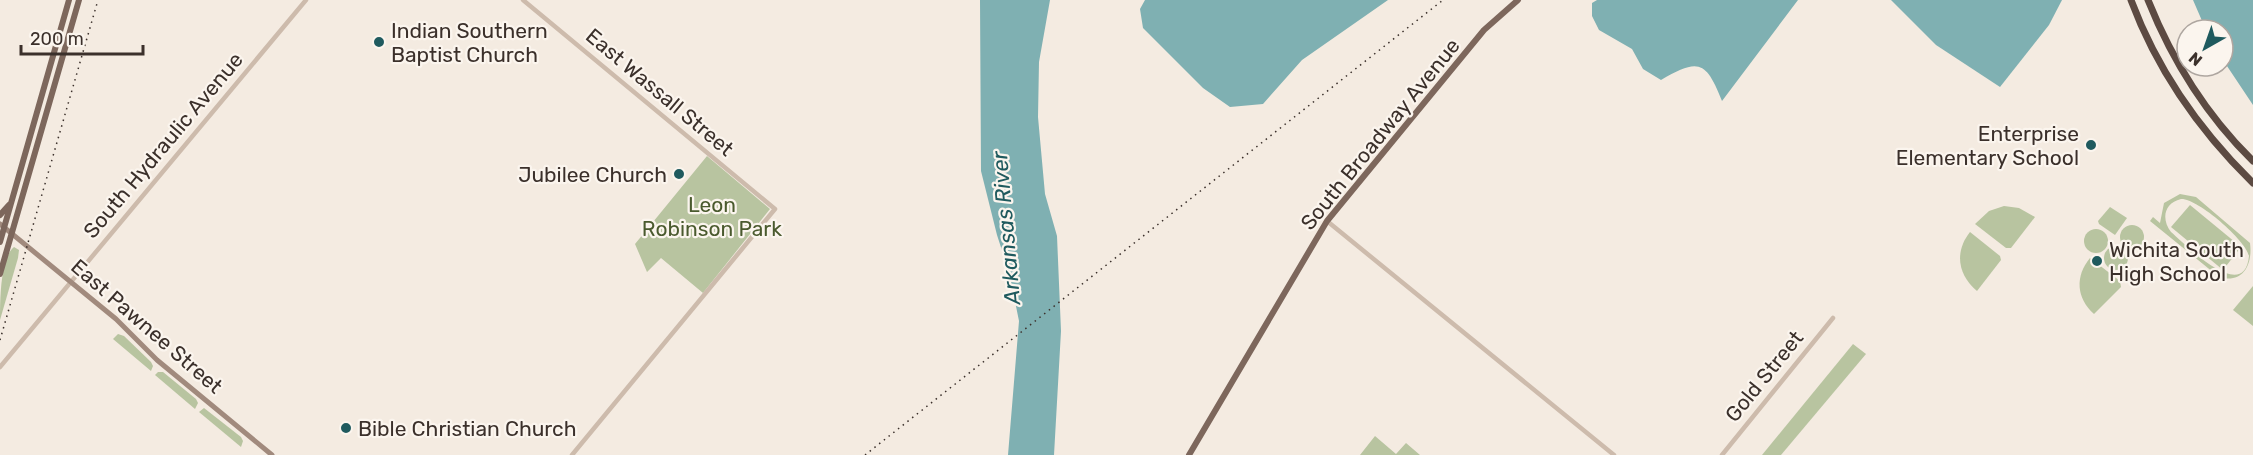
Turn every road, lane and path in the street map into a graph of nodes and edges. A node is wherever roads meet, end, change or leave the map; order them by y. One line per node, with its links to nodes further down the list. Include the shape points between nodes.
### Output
1 (69, 0): 10 (main road)
2 (79, 0): 14 (main road)
3 (306, 0): 17 (street, South Hydraulic Avenue)
4 (523, 0): 21 (street, East Wassall Street, via 776,209)
5 (1518, 0): 12 (main road, South Broadway Avenue, via 1484,30)
6 (2132, 0): 9 (highway, via 2162,68 2190,111)
7 (2148, 0): 8 (highway, via 2178,65 2199,97)
8 (2253, 161)
9 (2253, 183)
10 (12, 199): 11 (main road); 13 (main road)
11 (0, 215)
12 (1327, 221): 22 (main road, South Broadway Avenue); 23 (street)
13 (2, 226): 14 (main road, East Pawnee Street); 15 (main road)
14 (12, 233): 16 (main road); 17 (main road, East Pawnee Street)
15 (0, 242)
16 (0, 274)
17 (71, 281): 19 (street, South Hydraulic Avenue); 20 (main road, East Pawnee Street)
18 (1833, 318): 24 (street, Gold Street)
19 (0, 367)
20 (272, 455)
21 (572, 455)
22 (1189, 455)
23 (1614, 455)
24 (1722, 455)

